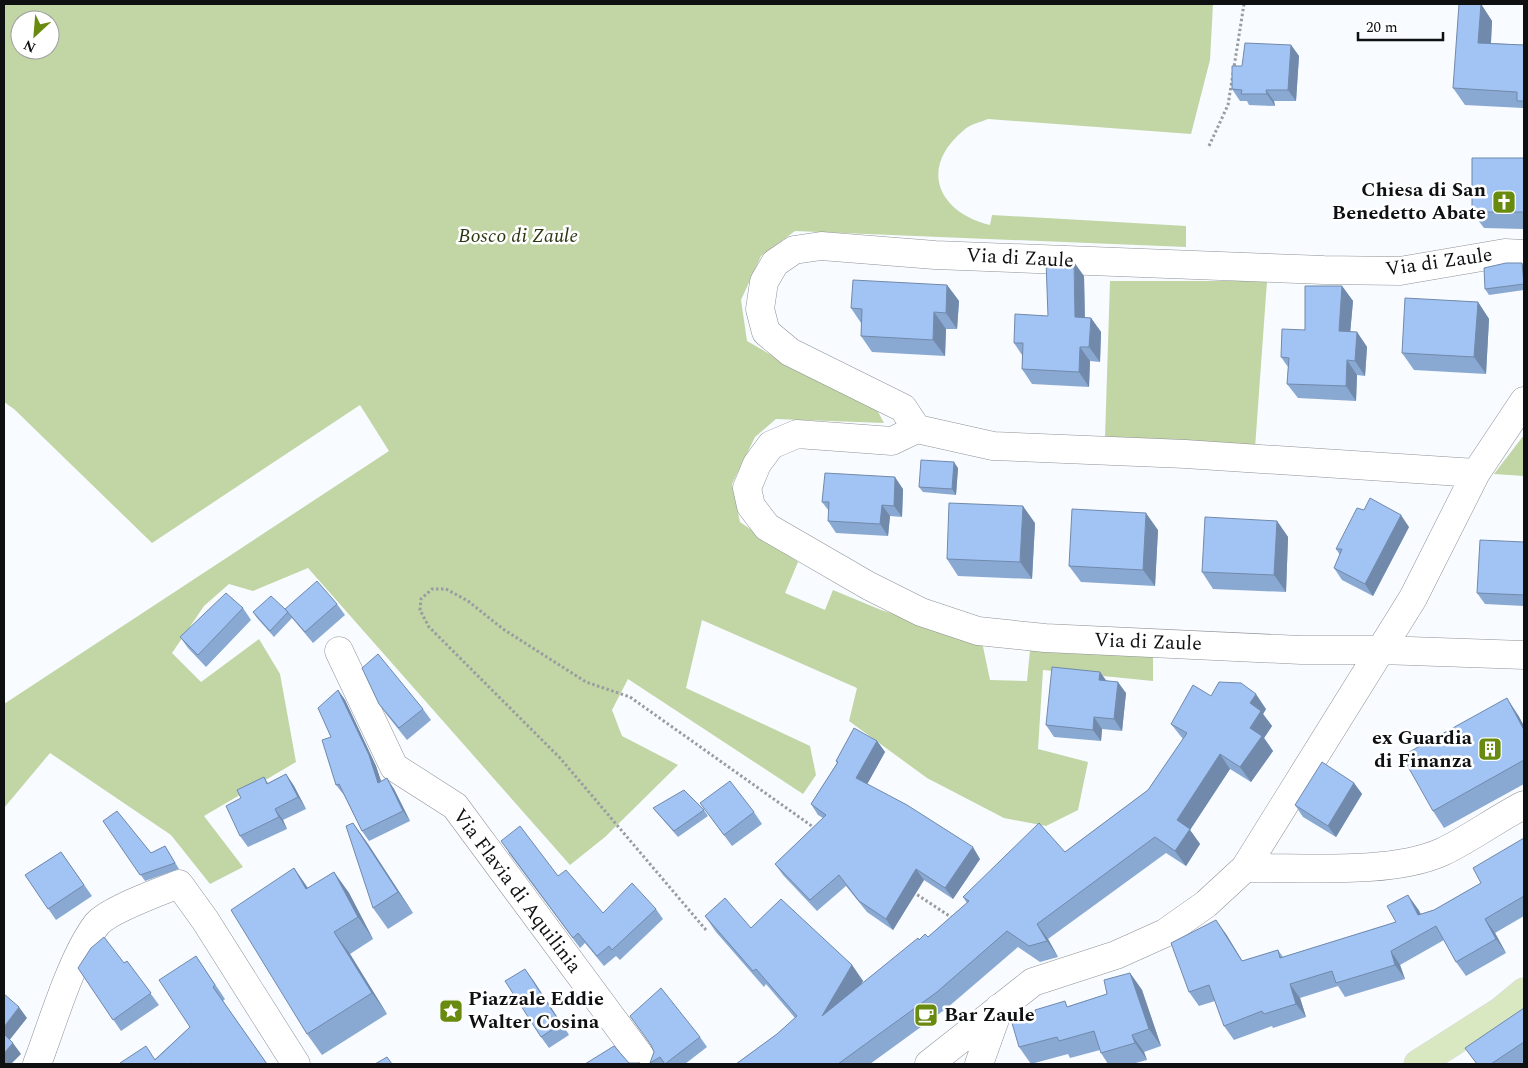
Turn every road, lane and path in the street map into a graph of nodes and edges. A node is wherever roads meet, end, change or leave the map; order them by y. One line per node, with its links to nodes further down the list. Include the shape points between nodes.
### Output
1 (1244, 4): 2 (path, via 1228,105)
2 (1209, 146)
3 (1524, 254): 5 (street, Via di Zaule, via 1505,253 1400,270 1334,270 945,255 821,246 794,250 775,263 764,282 760,309 766,332 790,352 903,408)
4 (1524, 401): 6 (street)
5 (918, 429): 6 (street, via 993,446 1195,454); 7 (street, Via di Zaule, via 892,441 797,434 772,445 757,464 747,488 751,506 767,527 869,586 921,612 978,632 1301,650)
6 (1476, 473): 7 (street, via 1437,553)
7 (1381, 650): 9 (street, Via di Zaule); 12 (street)
8 (339, 651): 20 (street, Via Flavia di Aquilinia, via 394,767 455,806)
9 (1524, 655)
10 (1524, 805): 12 (street, via 1441,852 1417,860 1388,866)
11 (819, 831): 15 (path, via 630,697 586,682 503,629 468,602 446,590 432,590 421,599 420,610 429,627 560,758)
12 (1245, 868): 17 (street, via 1206,904 1165,932 1116,954 1033,982)
13 (905, 887): 14 (path)
14 (960, 924)
15 (706, 930)
16 (1524, 992): 23 (main road, via 1501,1011)
17 (999, 1008): 21 (street); 22 (street)
18 (37, 1064): 19 (street, via 77,961 98,923 140,899 179,884)
19 (296, 1064)
20 (646, 1064)
21 (928, 1064)
22 (979, 1064)
23 (1418, 1064)

